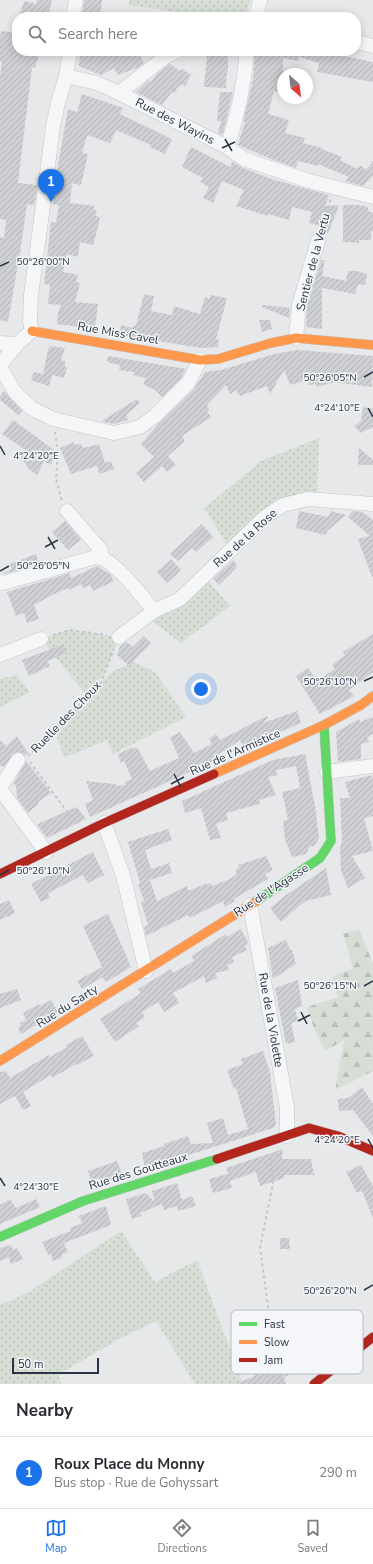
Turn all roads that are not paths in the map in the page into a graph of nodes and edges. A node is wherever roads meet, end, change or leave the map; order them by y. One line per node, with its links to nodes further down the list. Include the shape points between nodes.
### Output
1 (76, 0): 3 (street)
2 (260, 0): 4 (street)
3 (74, 12)
4 (257, 12)
5 (361, 43): 6 (street)
6 (373, 46)
7 (69, 56): 10 (street)
8 (167, 56): 11 (street)
9 (247, 56): 12 (street, via 236,120)
10 (66, 76): 11 (street, Rue des Wayins, via 96,83); 15 (street, via 58,103 31,295)
11 (119, 93): 12 (street, Rue des Wayins)
12 (227, 147): 13 (street, Rue des Wayins, via 244,159 309,181)
13 (373, 197)
14 (318, 241): 16 (street, Sentier de la Vertu, via 299,305)
15 (32, 330): 18 (street); 20 (street, Rue Miss Cavel)
16 (296, 338): 19 (street, Rue Miss Cavel); 20 (street, Rue Miss Cavel, via 218,359)
17 (0, 343): 18 (street)
18 (17, 344): 21 (street)
19 (373, 345)
20 (200, 360): 21 (street, via 188,383 156,415 140,426 114,433 54,420 31,408 15,392)
21 (0, 366)
22 (373, 504): 26 (street, Rue de la Rose, via 308,499 283,505 265,517 180,599)
23 (67, 511): 24 (street, via 100,550)
24 (102, 558): 25 (street, via 96,557); 26 (street, via 109,561)
25 (0, 582)
26 (154, 611): 27 (street, Rue de la Rose)
27 (119, 637)
28 (41, 639): 29 (street)
29 (0, 655)
30 (373, 696): 31 (street, Rue de l'Armistice, via 362,705)
31 (324, 725): 34 (street, Rue de l'Agasse); 36 (street, Rue de l'Armistice)
32 (23, 758): 35 (street, Ruelle des Choux)
33 (373, 766): 34 (street)
34 (327, 772): 39 (street, Rue de l'Agasse, via 331,841 320,858)
35 (0, 788): 37 (street, Ruelle des Choux)
36 (104, 823): 37 (street, Rue de l'Armistice); 40 (street, via 123,876)
37 (46, 852): 38 (street, Rue de l'Armistice)
38 (0, 874)
39 (250, 905): 40 (street, Rue de l'Agasse); 42 (street, Rue de la Violette, via 287,1107)
40 (146, 971): 41 (street, Rue du Sarty)
41 (0, 1061)
42 (287, 1136): 43 (street, Rue des Goutteaux, via 309,1128 338,1136); 44 (street, Rue des Goutteaux, via 83,1201)
43 (373, 1152)
44 (0, 1237)
45 (373, 1337): 46 (street)
46 (363, 1345)
47 (327, 1374): 48 (street)
48 (314, 1384)

